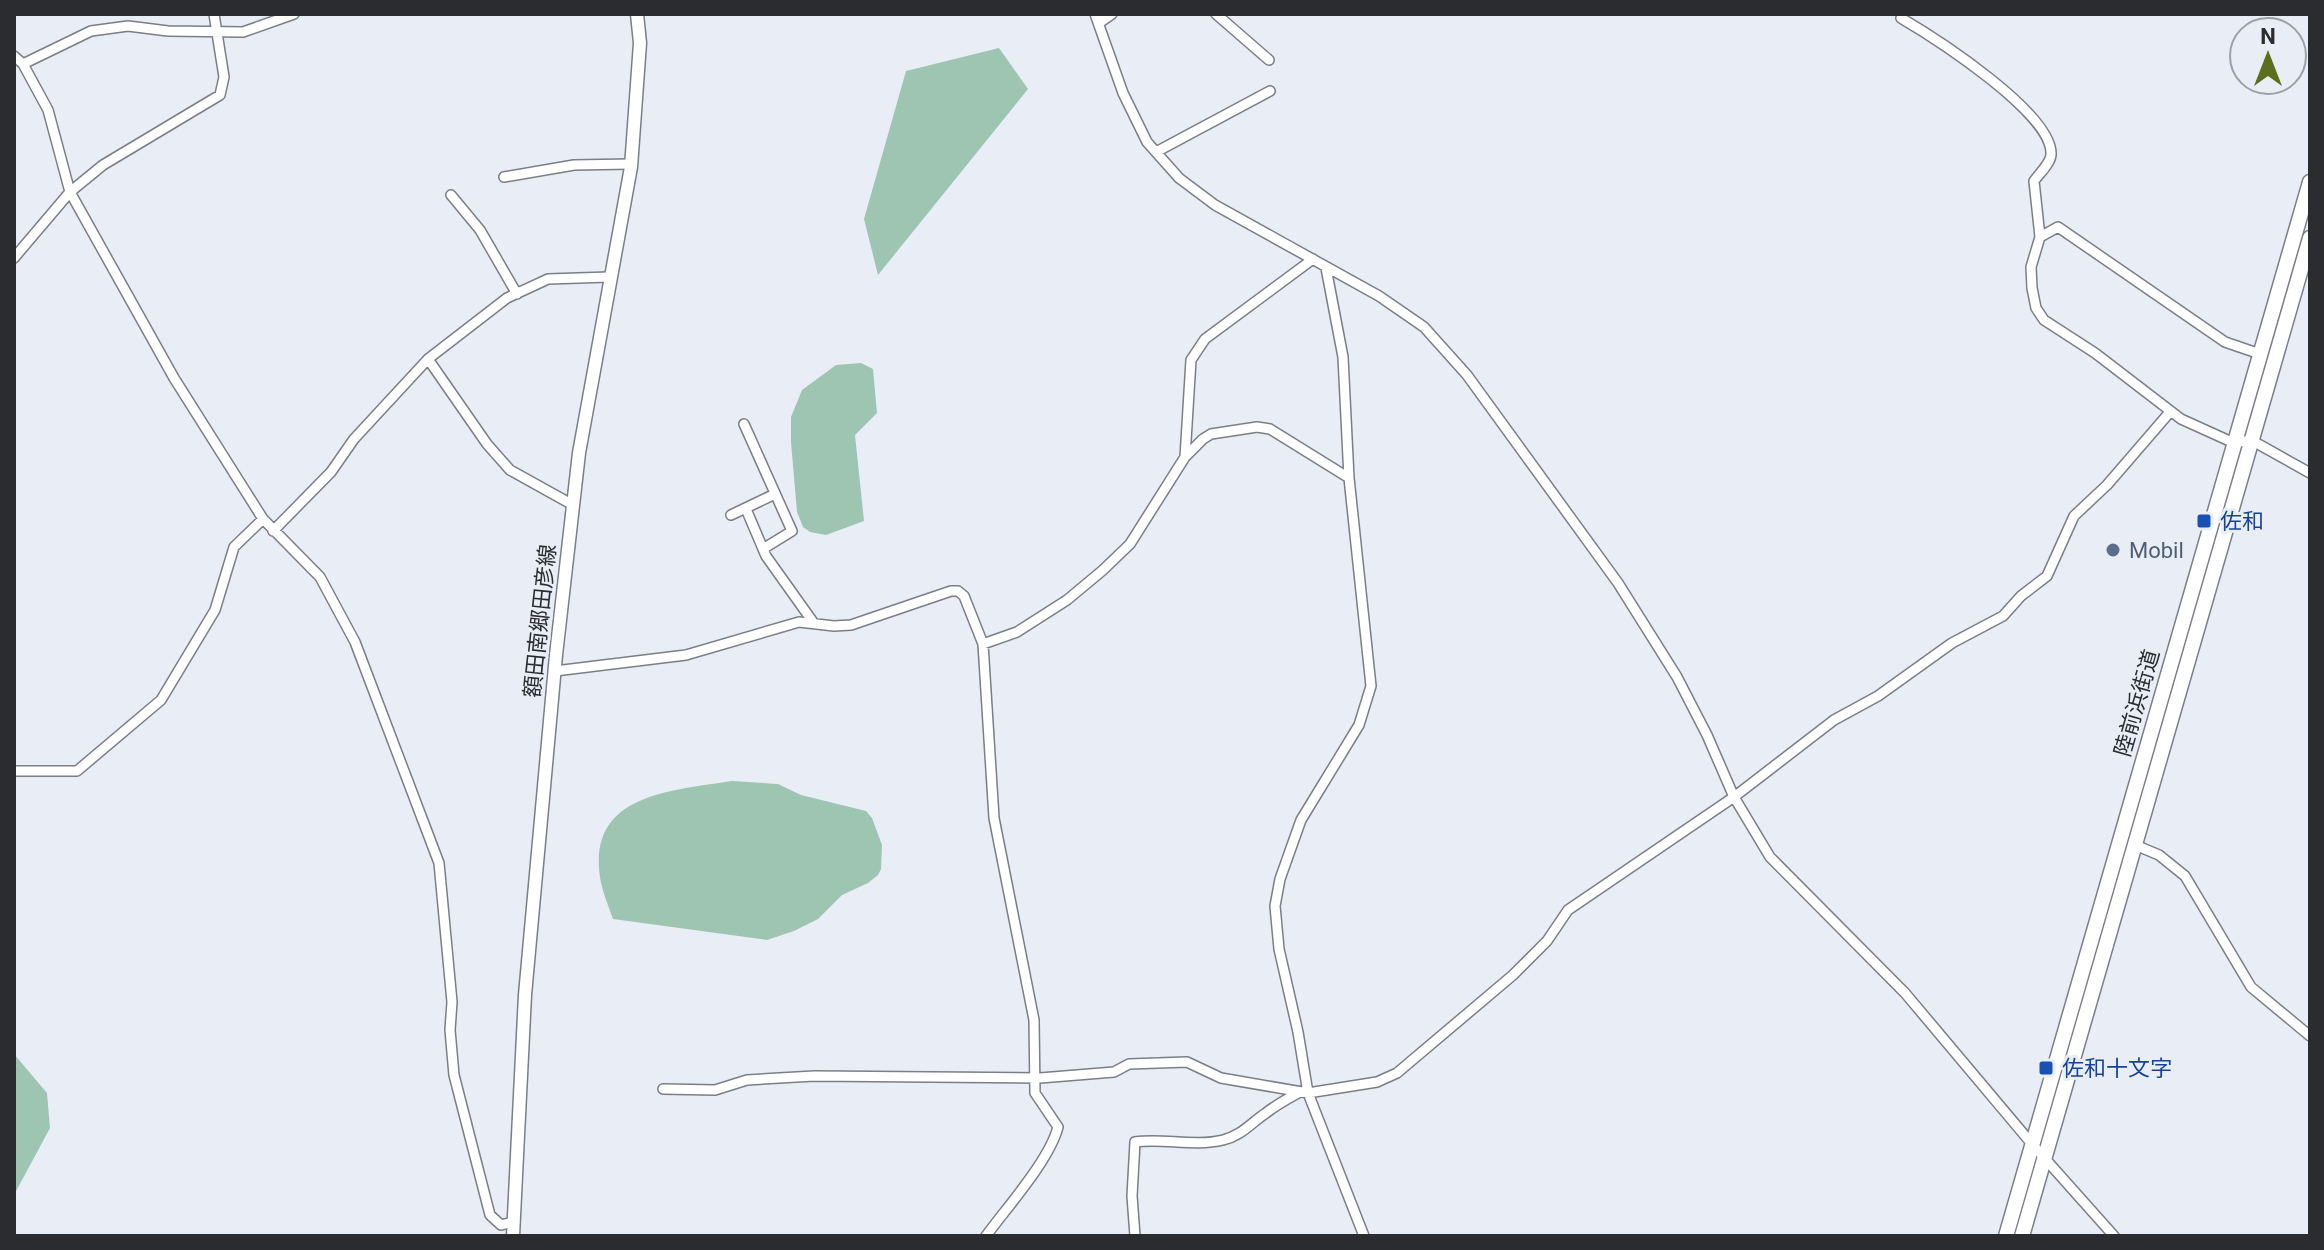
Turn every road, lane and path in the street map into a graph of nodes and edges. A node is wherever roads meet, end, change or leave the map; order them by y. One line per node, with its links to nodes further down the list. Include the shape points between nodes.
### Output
1 (214, 14): 8 (street)
2 (294, 14): 8 (street, via 243,32)
3 (637, 14): 14 (main road, 額田南郷田彦線, via 640,43)
4 (1112, 14): 6 (street)
5 (1216, 14): 10 (street)
6 (1097, 18): 13 (street, via 1123,93)
7 (1901, 18): 19 (street, via 2009,93 2040,127 2051,152 2034,181)
8 (217, 33): 11 (street, via 128,26 91,31); 17 (street, via 224,77 220,95 103,165)
9 (14, 56): 11 (street)
10 (1269, 60)
11 (23, 64): 17 (street, via 48,110)
12 (1270, 91): 13 (street)
13 (1156, 152): 22 (street, via 1215,205)
14 (631, 164): 15 (street, via 574,165); 24 (main road, 額田南郷田彦線)
15 (504, 177)
16 (2310, 182): 26 (highway, 陸前浜街道)
17 (70, 192): 21 (street); 39 (street, via 174,378)
18 (451, 195): 25 (street, via 480,230)
19 (2040, 237): 26 (street, via 2058,227 2225,342); 28 (street, via 2031,267 2032,288 2044,320)
20 (2310, 238): 30 (highway, 陸前浜街道)
21 (14, 258)
22 (1313, 259): 23 (street); 32 (street, via 1205,339 1191,360)
23 (1326, 268): 34 (street, via 1343,357); 46 (street, via 1424,327 1467,375 1618,583 1677,677)
24 (609, 277): 25 (street, via 548,279); 36 (main road, 額田南郷田彦線)
25 (517, 294): 27 (street)
26 (2260, 354): 31 (highway, 陸前浜街道)
27 (428, 359): 36 (street, via 510,470); 40 (street)
28 (2170, 412): 31 (street); 46 (street, via 2074,516 2047,576 2003,616 1834,720)
29 (744, 424): 35 (street)
30 (2251, 440): 31 (street); 33 (street); 47 (highway, 陸前浜街道)
31 (2234, 443): 52 (highway, 陸前浜街道)
32 (1185, 457): 34 (street, via 1211,434 1257,427 1270,429); 43 (street, via 1130,544 1103,570 1017,632)
33 (2310, 473)
34 (1349, 478): 51 (street, via 1371,686 1359,725 1301,820 1275,906 1298,1032)
35 (775, 494): 37 (street); 41 (street, via 792,531)
36 (573, 505): 44 (main road, 額田南郷田彦線)
37 (746, 509): 38 (street); 41 (street)
38 (731, 515)
39 (263, 519): 40 (street); 45 (street, via 234,547 215,610 161,700 77,771)
40 (273, 531): 54 (street, via 320,577 355,642 439,863 454,1075 490,1215 501,1225)
41 (763, 549): 42 (street)
42 (813, 622): 43 (street, via 851,625 958,591); 44 (street, via 686,655)
43 (983, 644): 49 (street, via 994,818 1034,1020)
44 (555, 671): 54 (main road, 額田南郷田彦線, via 525,995)
45 (14, 771)
46 (1734, 797): 51 (street, via 1568,910 1513,975 1397,1073 1377,1082); 52 (street, via 1770,857 1905,993)
47 (2135, 845): 48 (street, via 2159,855 2185,876 2251,987); 53 (highway, 陸前浜街道)
48 (2310, 1036)
49 (1034, 1076): 50 (street, via 814,1076 747,1080 715,1090); 51 (street, via 1187,1062 1221,1078); 56 (street, via 1035,1093 1058,1127 1055,1139)
50 (663, 1089)
51 (1303, 1093): 57 (street, via 1223,1140 1135,1142); 58 (street)
52 (2032, 1144): 53 (street); 59 (highway, 陸前浜街道)
53 (2045, 1157): 60 (highway, 陸前浜街道); 61 (street)
54 (513, 1222): 55 (main road, 額田南郷田彦線)
55 (513, 1236)
56 (986, 1236)
57 (1135, 1236)
58 (1364, 1236)
59 (2006, 1236)
60 (2022, 1236)
61 (2114, 1236)

